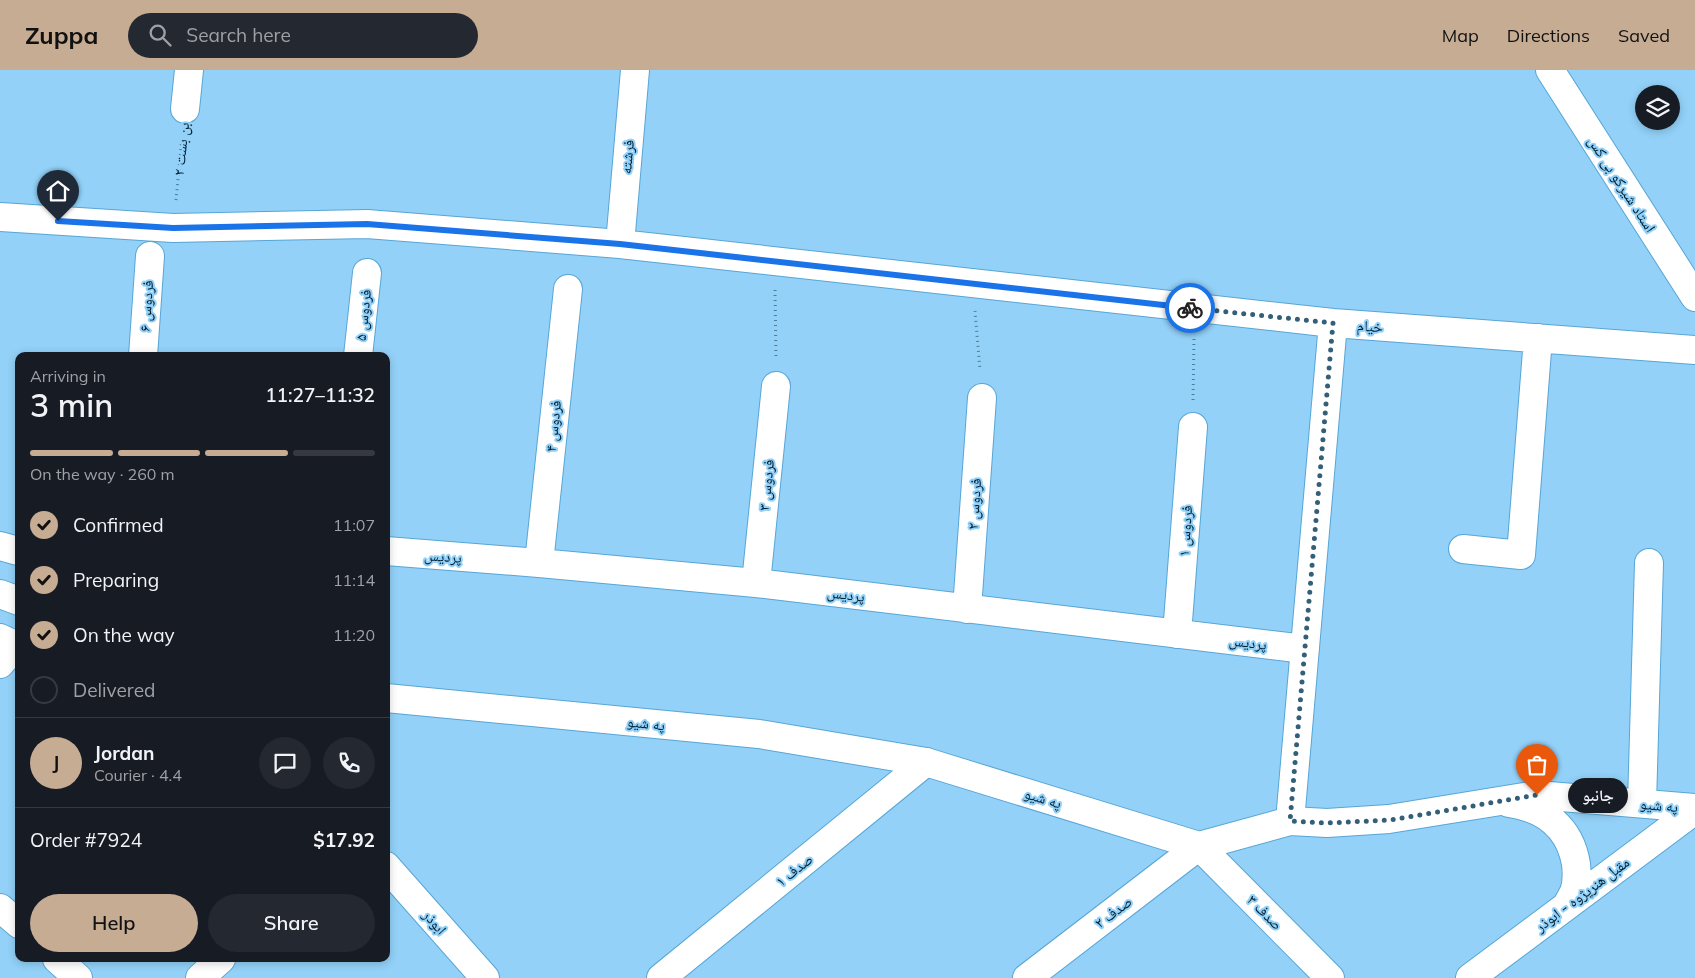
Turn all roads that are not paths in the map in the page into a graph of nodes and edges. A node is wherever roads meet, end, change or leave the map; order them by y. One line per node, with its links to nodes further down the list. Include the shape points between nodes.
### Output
1 (190, 70): 4 (street, بن بست ۲)
2 (635, 70): 6 (street, فرشته)
3 (1550, 70): 10 (street, استاد شیرکو بی کس)
4 (185, 109)
5 (0, 217): 6 (street, خیام, via 173,228 367,224)
6 (620, 244): 11 (street, خیام)
7 (150, 256): 14 (street, فردوس ۶)
8 (367, 273): 15 (street, فردوس ۵)
9 (568, 289): 21 (street, فردوس ۴)
10 (1694, 291)
11 (1333, 323): 12 (street, خیام); 28 (street)
12 (1538, 338): 13 (street, خیام); 19 (street, via 1520,554)
13 (1695, 350)
14 (143, 352)
15 (358, 352)
16 (776, 386): 23 (street, فردوس ۳)
17 (982, 398): 26 (street, فردوس ۲)
18 (1193, 427): 27 (street, فردوس ۱)
19 (1463, 549)
20 (390, 551): 21 (street, پردیس)
21 (539, 563): 23 (street, پردیس)
22 (1649, 564): 32 (street)
23 (756, 583): 26 (street, پردیس)
24 (0, 594): 25 (street)
25 (15, 600)
26 (967, 608): 27 (street, پردیس)
27 (1177, 634): 28 (street, پردیس)
28 (1305, 649): 34 (street)
29 (390, 698): 30 (street, په شیو, via 759,734)
30 (926, 762): 35 (street, په شیو); 46 (street, صدف ۱)
31 (1488, 802): 32 (street, په شیو, via 1537,795); 34 (street, په شیو, via 1390,820); 37 (street, via 1524,805 1556,823 1574,854 1577,872 1575,891)
32 (1642, 803): 33 (street, په شیو)
33 (1695, 809): 37 (street, مقبل هنرپژوه - ابوذر)
34 (1290, 821): 35 (street, په شیو)
35 (1200, 846): 47 (street, صدف ۲); 48 (street, صدف ۳)
36 (390, 871): 45 (street, ابوذر)
37 (1567, 905): 42 (street, مقبل هنرپژوه - ابوذر)
38 (0, 908): 39 (street)
39 (15, 921)
40 (60, 962): 43 (street)
41 (218, 962): 44 (street)
42 (1494, 970): 49 (street, مقبل هنرپژوه - ابوذر)
43 (78, 978)
44 (200, 978)
45 (485, 978)
46 (661, 978)
47 (1027, 978)
48 (1330, 978)
49 (1470, 978)

